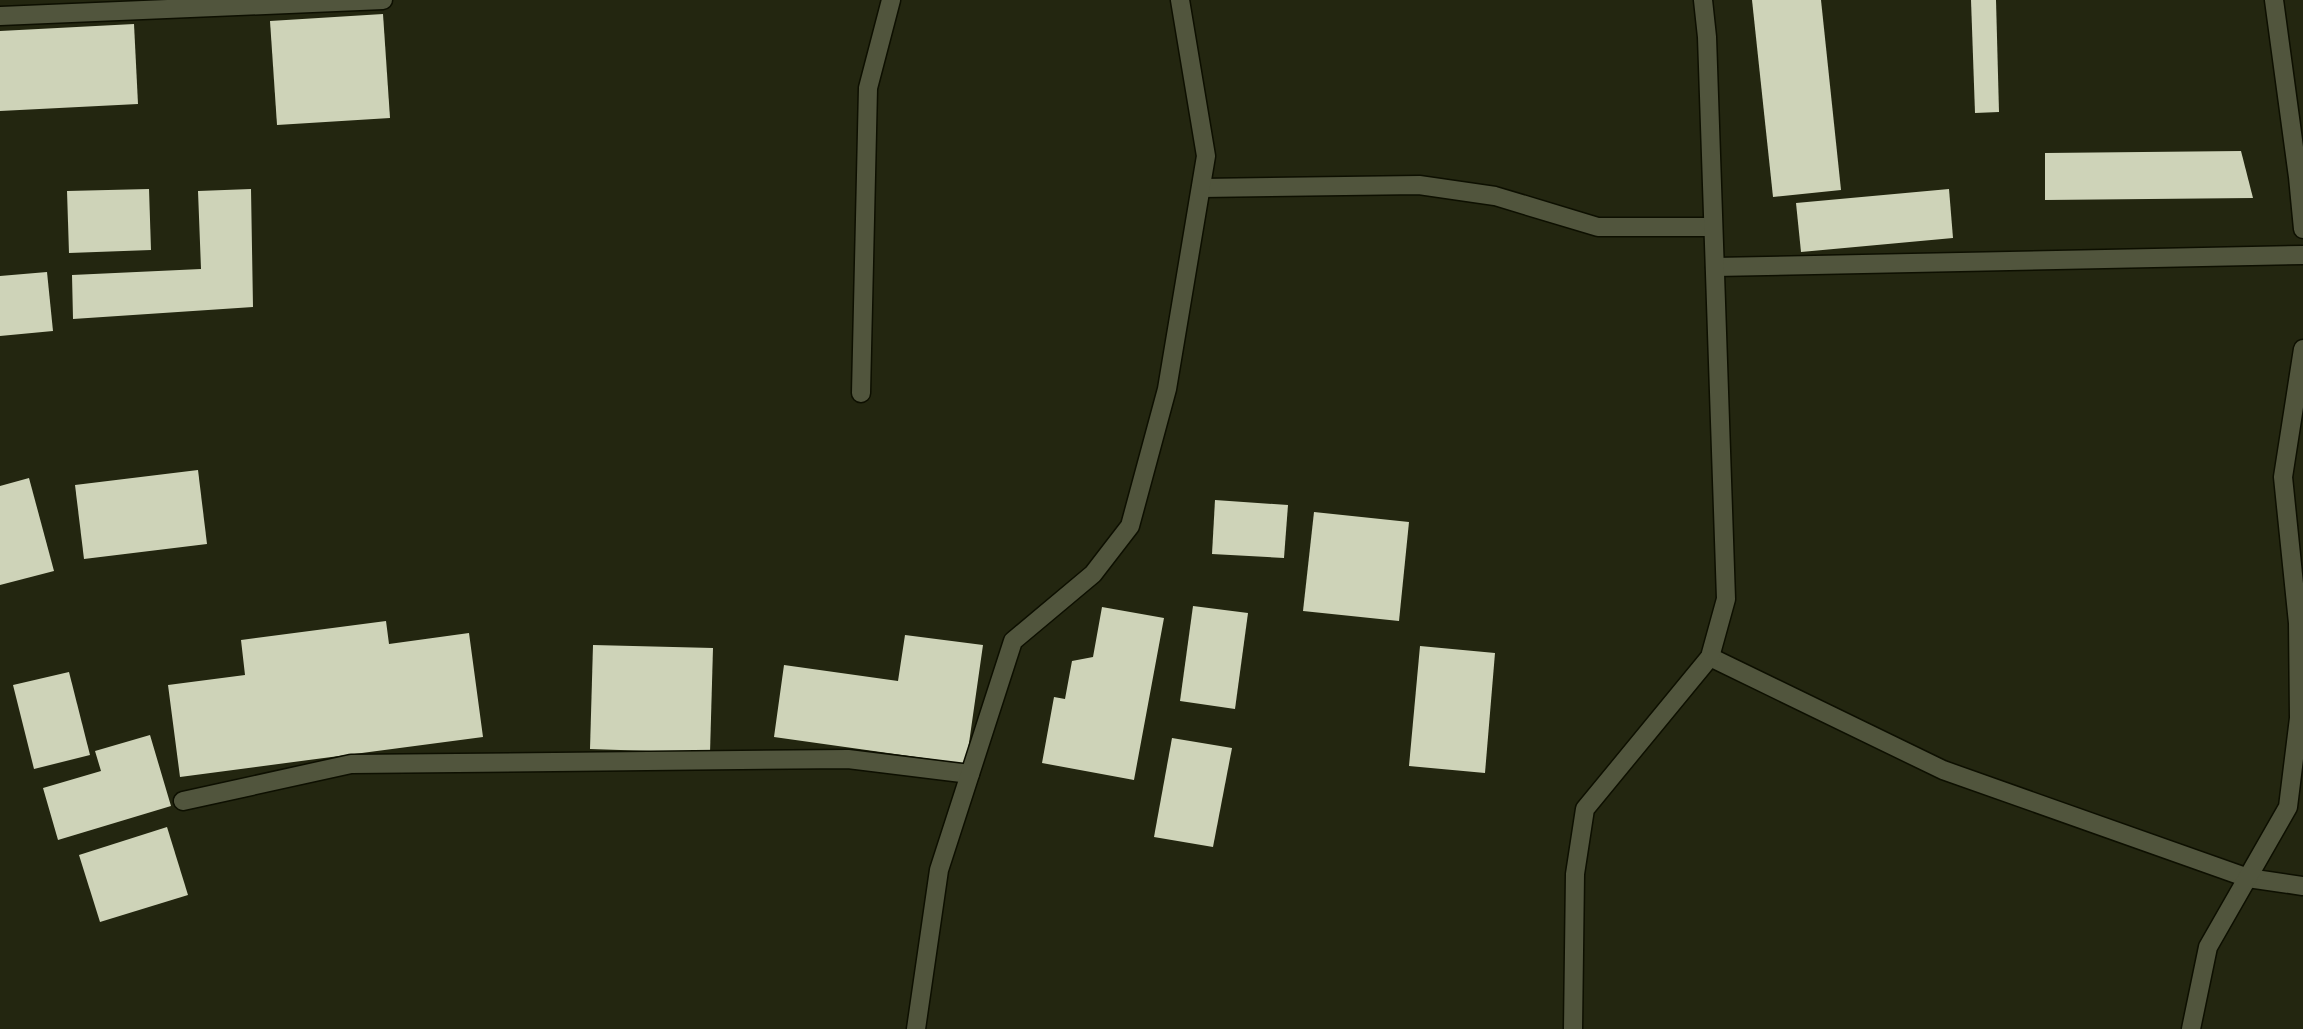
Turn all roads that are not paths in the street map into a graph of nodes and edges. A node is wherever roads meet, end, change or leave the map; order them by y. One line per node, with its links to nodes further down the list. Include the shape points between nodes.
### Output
1 (383, 0): 6 (street)
2 (891, 0): 13 (street, via 868,88)
3 (1180, 0): 7 (street, via 1206,156)
4 (1703, 0): 8 (street)
5 (2274, 0): 9 (street)
6 (0, 16)
7 (1201, 188): 8 (street, via 1419,185 1495,196 1598,227); 15 (street, via 1167,389 1130,526 1093,574 1013,641)
8 (1713, 227): 11 (street)
9 (2303, 230)
10 (2303, 255): 11 (street)
11 (1715, 267): 14 (street, via 1726,599)
12 (2303, 350): 17 (street, via 2283,477 2298,623 2299,718 2288,807)
13 (861, 393)
14 (1710, 657): 17 (street, via 1943,770); 20 (street, via 1585,808 1575,874)
15 (970, 774): 16 (street, via 848,759 351,764); 19 (street, via 939,870)
16 (183, 801)
17 (2248, 878): 18 (street); 21 (street, via 2208,946)
18 (2303, 886)
19 (916, 1029)
20 (1573, 1029)
21 (2191, 1029)

